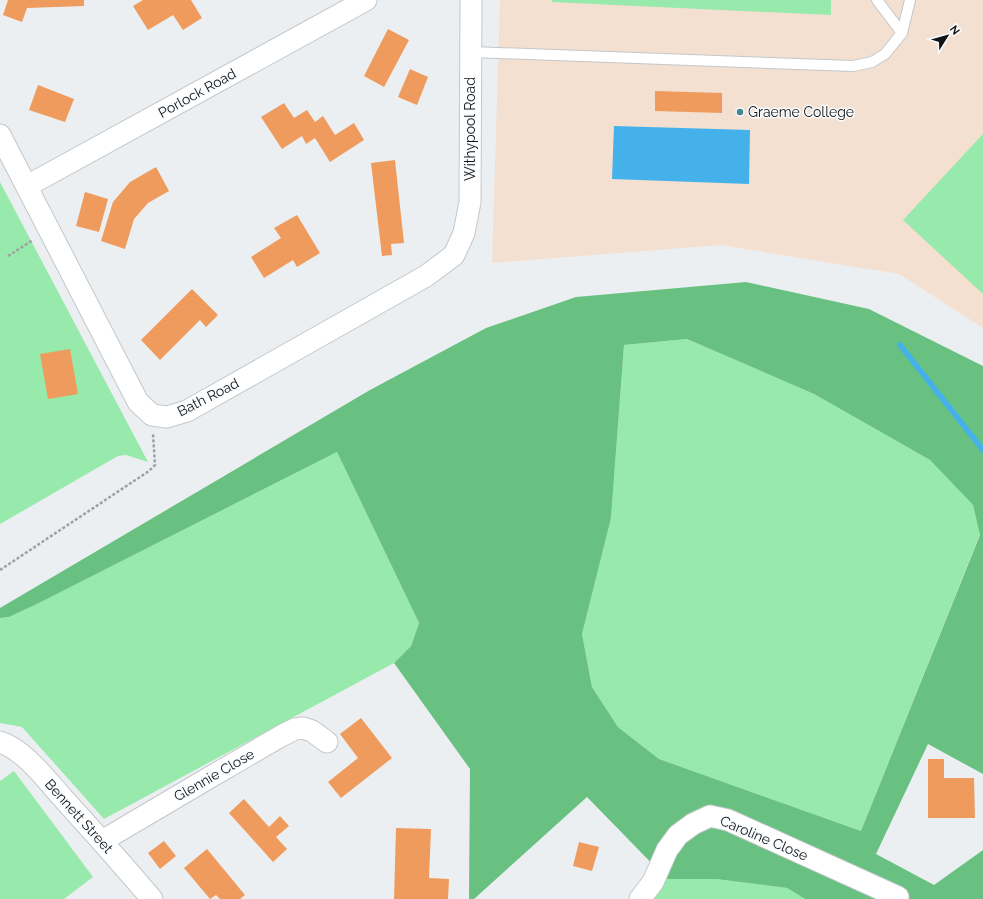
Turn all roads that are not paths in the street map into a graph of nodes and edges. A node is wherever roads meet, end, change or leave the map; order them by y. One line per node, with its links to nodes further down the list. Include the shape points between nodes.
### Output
1 (366, 0): 8 (street, Porlock Road)
2 (471, 0): 6 (street, Withypool Road)
3 (877, 0): 5 (lane)
4 (910, 0): 5 (lane)
5 (902, 34): 6 (lane, via 885,54 872,62 853,66)
6 (471, 52): 9 (street, Withypool Road, via 470,202 464,233)
7 (0, 135): 8 (street)
8 (27, 186): 9 (street, Bath Road, via 138,402 152,415 167,417 187,411 426,276)
9 (454, 254)
10 (0, 742): 12 (street, Bennett Street, via 22,754)
11 (327, 742): 12 (street, Glennie Close, via 312,731 295,729)
12 (102, 841): 14 (street, Bennett Street)
13 (898, 897): 15 (street, Caroline Close, via 728,820 710,816 693,824 678,836 667,850 653,882)
14 (152, 899)
15 (640, 899)

